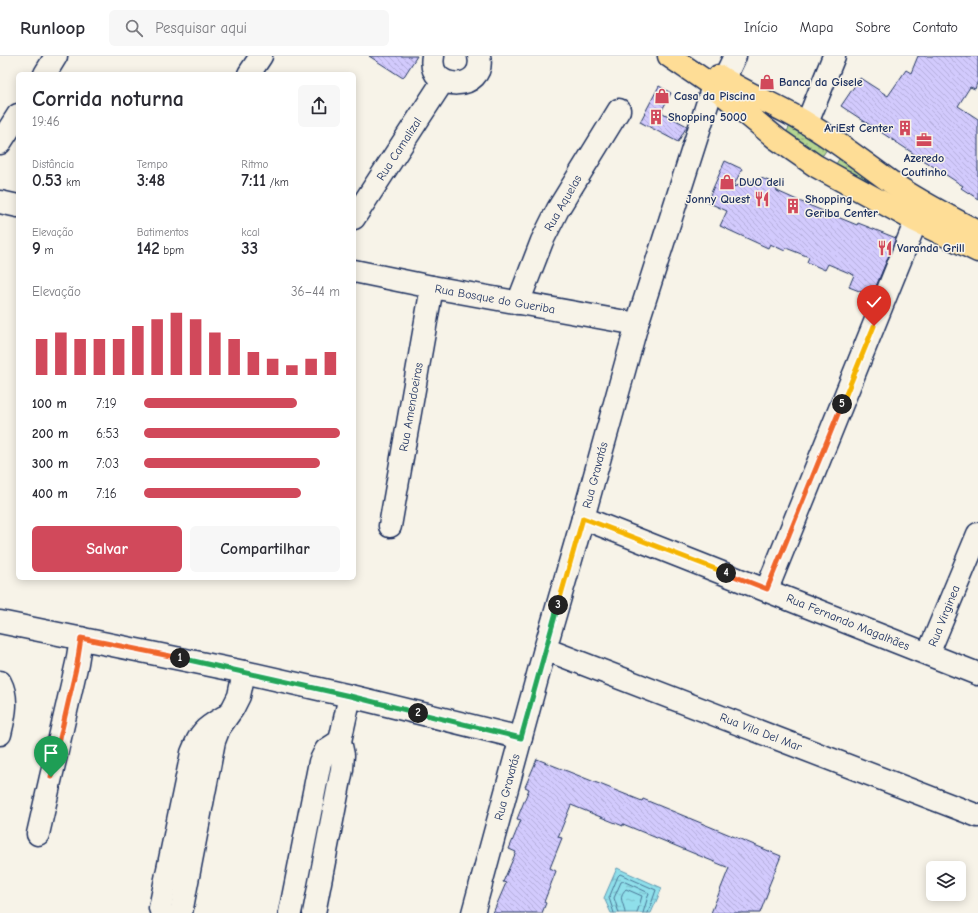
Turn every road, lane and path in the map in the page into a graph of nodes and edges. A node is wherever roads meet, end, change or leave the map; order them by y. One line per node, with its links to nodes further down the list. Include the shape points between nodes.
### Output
1 (56, 56): 9 (street)
2 (261, 56): 10 (street)
3 (433, 56): 11 (street, via 433,67)
4 (479, 56): 11 (street, via 478,71 472,79 453,84)
5 (669, 56): 12 (main road)
6 (688, 56): 12 (main road)
7 (735, 56): 12 (street, Rua Gravatás)
8 (834, 56): 15 (street)
9 (46, 72)
10 (250, 72)
11 (443, 81): 22 (street, Rua Camalizal)
12 (718, 83): 15 (main road, via 738,88); 16 (main road); 29 (street, Rua Gravatás)
13 (619, 110): 28 (street, Rua Aquelas, via 558,208)
14 (16, 118): 18 (street)
15 (800, 119): 16 (main road, via 785,119 779,124 776,131); 17 (main road)
16 (777, 139): 19 (main road)
17 (835, 141): 19 (main road, via 828,162); 24 (main road, via 899,187 944,215)
18 (0, 143)
19 (816, 166): 23 (main road)
20 (0, 202): 21 (street)
21 (16, 206)
22 (356, 215)
23 (916, 221): 25 (main road); 33 (street)
24 (978, 232)
25 (978, 251)
26 (356, 271): 27 (street, Rua Bosque do Gueriba)
27 (432, 287): 28 (street, Rua Bosque do Gueriba); 31 (street, Rua Amendoeiras)
28 (518, 303): 29 (street, Rua Bosque do Gueriba)
29 (637, 324): 30 (street, Rua Gravatás)
30 (583, 518): 33 (street, Rua Fernando Magalhães); 36 (street, Rua Gravatás)
31 (390, 526)
32 (978, 534): 37 (street, Rua Virginea)
33 (767, 589): 37 (street, Rua Fernando Magalhães)
34 (0, 622): 35 (street)
35 (81, 638): 38 (street); 47 (street)
36 (545, 649): 44 (street, Rua Gravatás); 46 (street, Rua Vila Del Mar)
37 (928, 654): 39 (street, Rua Fernando Magalhães)
38 (244, 672): 41 (street); 42 (street, via 238,696)
39 (978, 674)
40 (0, 682): 43 (street, via 5,697 5,711)
41 (350, 696): 44 (street); 45 (street)
42 (228, 715): 48 (street, via 209,725 198,737 192,753 160,908); 49 (street, via 219,728 210,756)
43 (0, 734)
44 (521, 738): 52 (street, Rua Gravatás)
45 (340, 741): 50 (street, via 326,750 320,762); 51 (street, via 342,769)
46 (978, 816)
47 (38, 834)
48 (162, 913)
49 (181, 913)
50 (290, 913)
51 (314, 913)
52 (473, 913)

